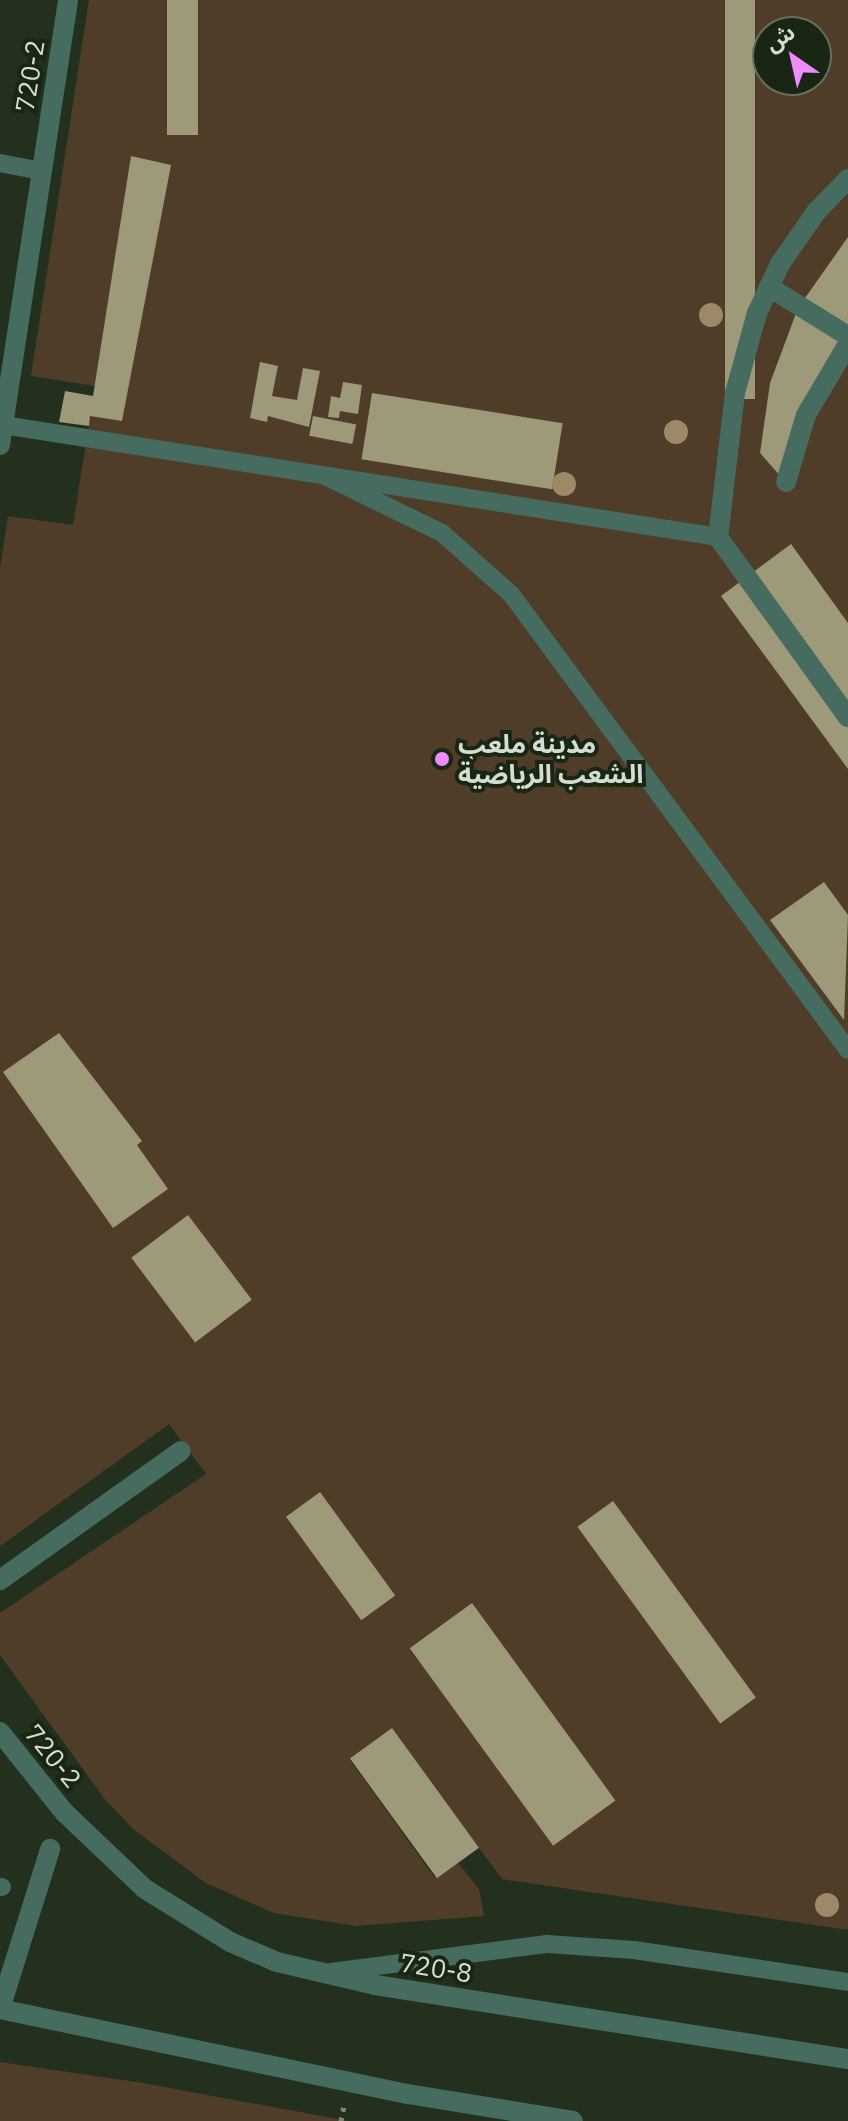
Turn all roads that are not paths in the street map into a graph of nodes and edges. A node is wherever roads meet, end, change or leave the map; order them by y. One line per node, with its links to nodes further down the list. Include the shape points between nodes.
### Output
1 (68, 0): 3 (street, 720-2)
2 (0, 163): 3 (lane)
3 (42, 171): 8 (street, 720-2)
4 (848, 179): 5 (street, via 816,212)
5 (769, 287): 6 (street); 12 (street, via 735,393)
6 (848, 336)
7 (848, 344): 11 (street, via 806,415)
8 (4, 386): 9 (street, 720-2)
9 (2, 435): 10 (lane)
10 (323, 475): 12 (lane); 14 (lane, via 442,533 511,594)
11 (786, 482)
12 (718, 537): 13 (street)
13 (848, 717)
14 (848, 1050)
15 (181, 1451): 16 (street)
16 (0, 1580)
17 (0, 1732): 18 (street, 720-2)
18 (65, 1813): 20 (street, 720-8, via 145,1889 186,1918 230,1942)
19 (50, 1849): 22 (street)
20 (317, 1974): 21 (lane, via 547,1944 634,1950); 23 (street, 720-8)
21 (848, 1982)
22 (0, 2009): 24 (street, via 408,2094)
23 (848, 2059)
24 (573, 2121)

